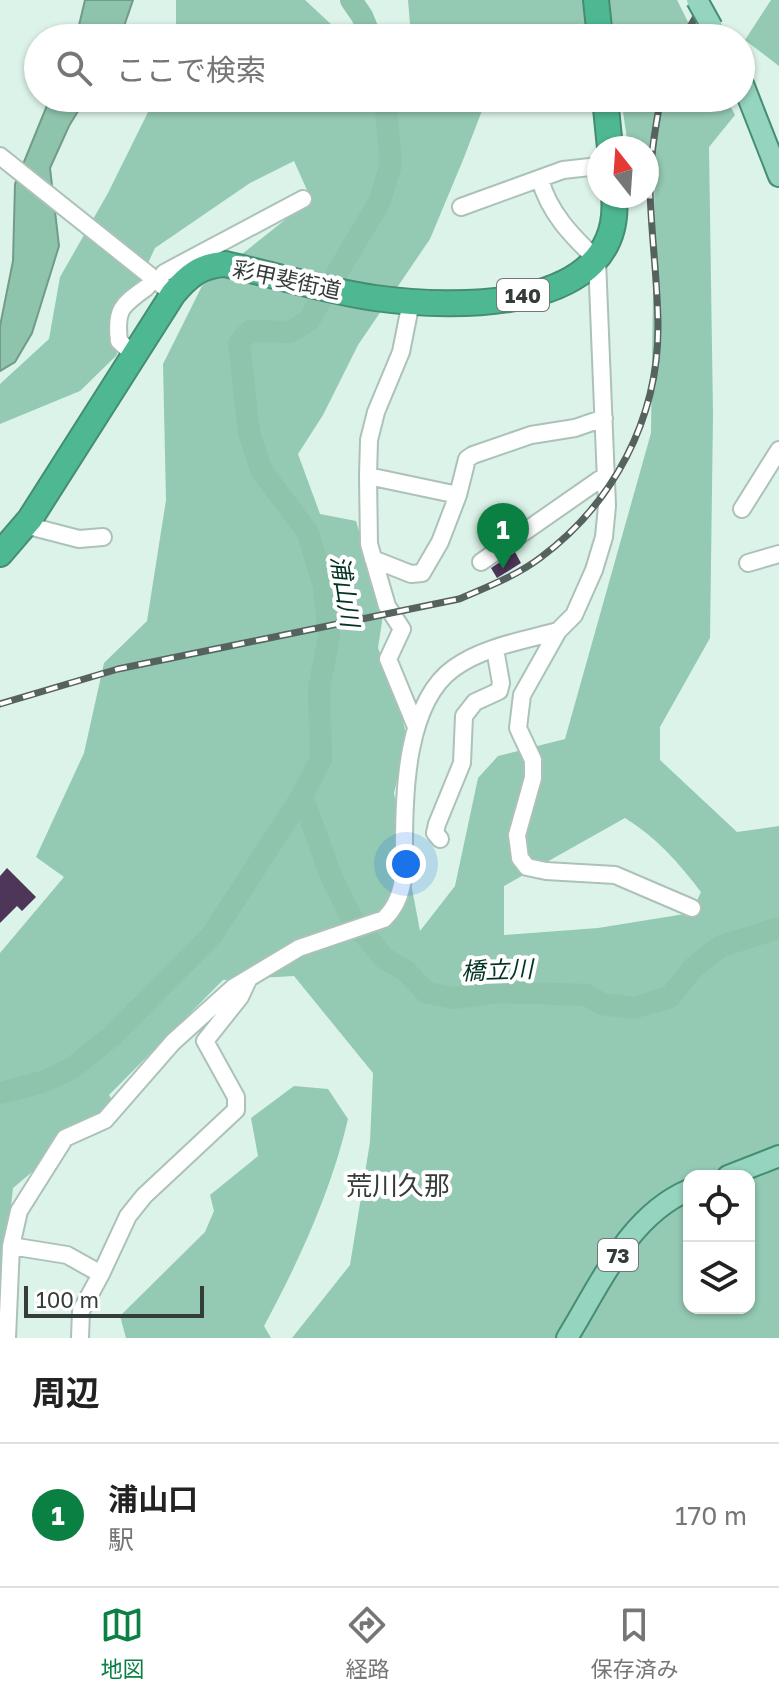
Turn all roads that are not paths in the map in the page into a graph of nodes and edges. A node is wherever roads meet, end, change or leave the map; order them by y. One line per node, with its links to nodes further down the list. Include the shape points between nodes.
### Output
1 (596, 0): 3 (highway)
2 (697, 0): 4 (main road, bridge)
3 (599, 24)
4 (710, 24)
5 (606, 112): 7 (highway)
6 (754, 112): 10 (main road)
7 (609, 136)
8 (0, 156): 16 (street)
9 (587, 167): 11 (street)
10 (779, 176)
11 (540, 179): 13 (street); 15 (street, via 544,196 567,231)
12 (303, 199): 16 (street)
13 (461, 207)
14 (613, 208): 15 (highway, via 611,230)
15 (597, 260): 18 (highway, 彩甲斐街道 / 140, via 572,281 526,295); 20 (street)
16 (168, 283): 18 (highway, 彩甲斐街道 / 140, via 225,264 371,298); 19 (highway, 彩甲斐街道 / 140)
17 (147, 287): 19 (street, via 127,302 116,320 119,341)
18 (411, 302): 23 (street, via 401,352 369,440)
19 (134, 355): 26 (highway, 彩甲斐街道 / 140)
20 (604, 418): 22 (street); 24 (street, via 473,455 467,459)
21 (779, 450): 25 (street)
22 (606, 475): 30 (street); 32 (street, via 600,548 574,615)
23 (368, 476): 24 (street); 29 (street)
24 (458, 495): 29 (street, via 422,573)
25 (742, 509)
26 (10, 536): 27 (street)
27 (103, 537)
28 (779, 554): 31 (street)
29 (373, 559): 34 (street, via 387,606 402,629 388,659)
30 (481, 562)
31 (748, 563)
32 (558, 631): 33 (street); 36 (street, via 522,695 518,728 533,760 533,778 517,835 520,858 527,867 546,871 615,875)
33 (495, 649): 34 (street, via 455,667 438,683); 35 (street, via 499,691 475,702 464,716 462,763 437,824)
34 (416, 727): 37 (street, via 405,790 403,885 394,909 384,919 299,948)
35 (440, 839)
36 (692, 908)
37 (249, 978): 41 (street, via 173,1042 105,1120 65,1138 19,1211); 42 (street, via 205,1041 236,1097 236,1110 144,1196 128,1216)
38 (779, 1156): 39 (main road)
39 (743, 1170)
40 (683, 1194): 45 (main road, 73, via 639,1225)
41 (11, 1246): 42 (street, via 67,1255); 43 (street)
42 (101, 1274): 44 (street, via 81,1311)
43 (7, 1338)
44 (80, 1338)
45 (567, 1338)

